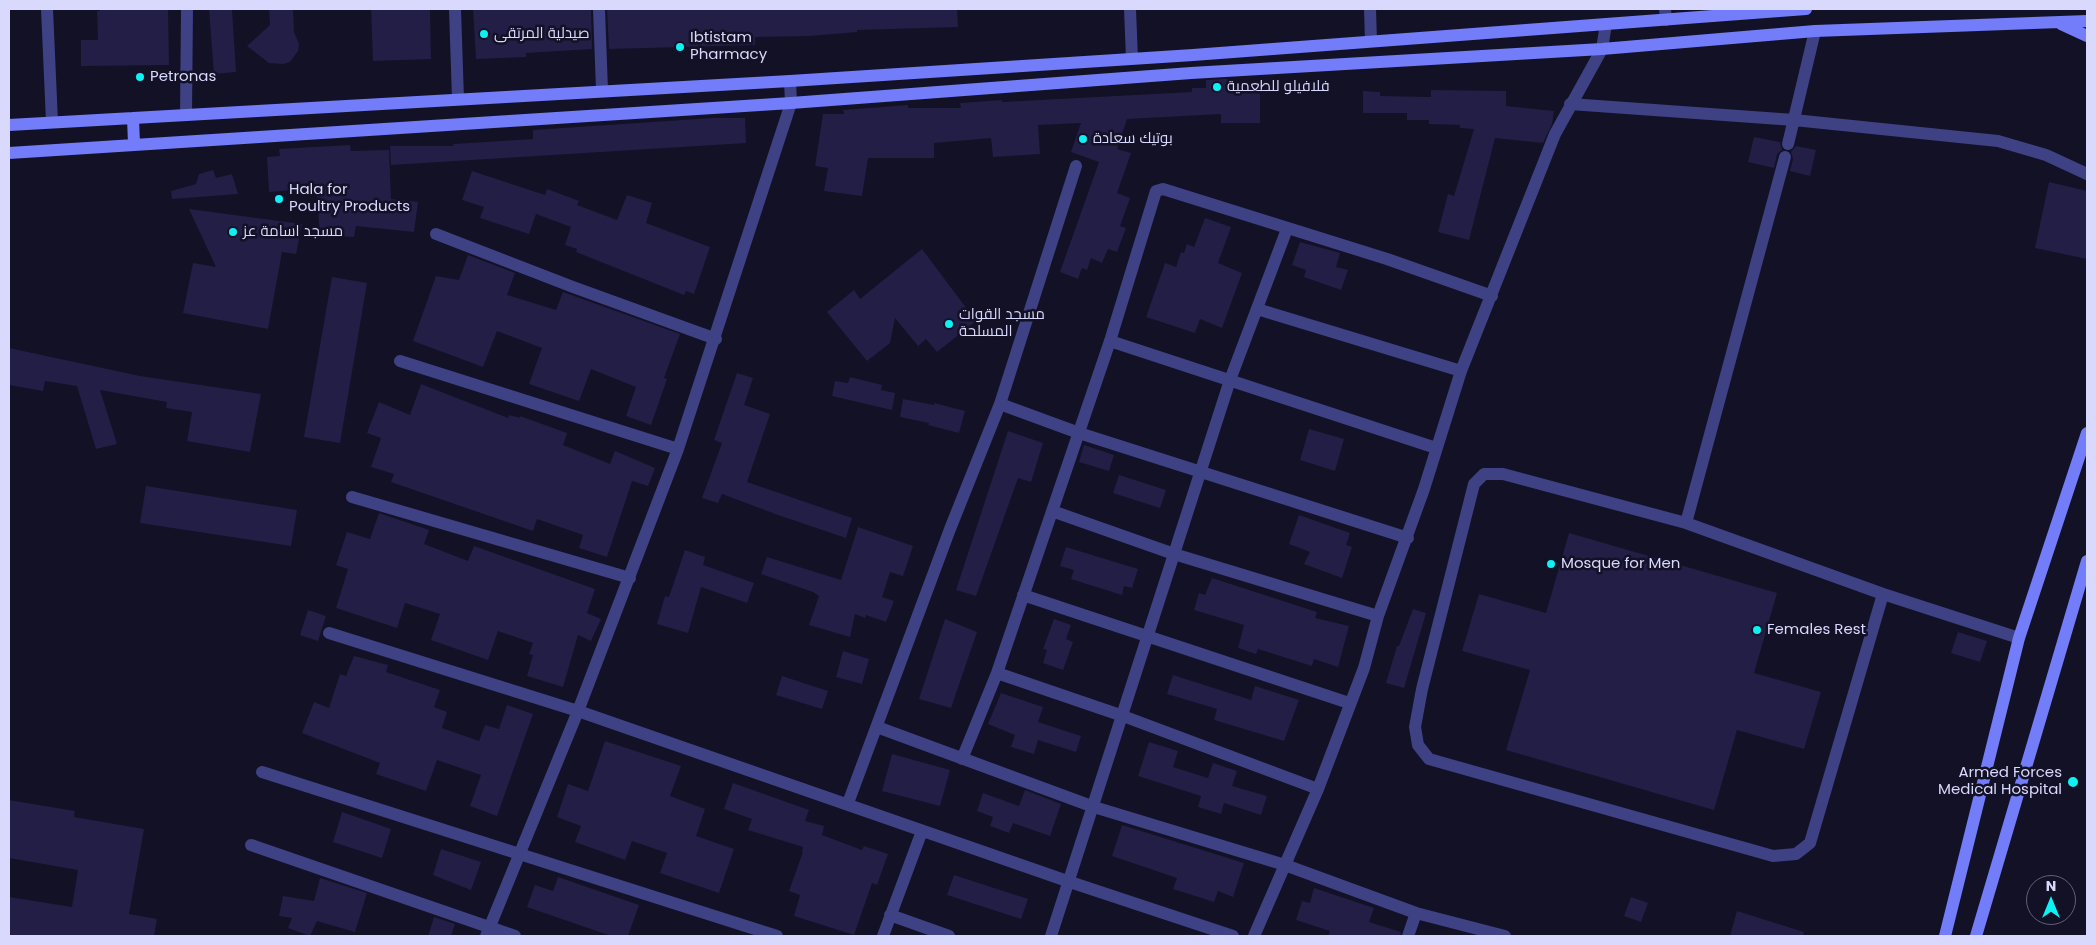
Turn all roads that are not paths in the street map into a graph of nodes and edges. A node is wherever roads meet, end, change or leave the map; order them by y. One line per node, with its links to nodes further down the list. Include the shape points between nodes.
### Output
1 (47, 9): 25 (street)
2 (187, 9): 22 (street)
3 (455, 9): 19 (street)
4 (598, 9): 18 (street)
5 (1130, 9): 16 (street)
6 (1370, 9): 14 (street)
7 (1806, 9): 8 (main road)
8 (1666, 14): 11 (main road)
9 (2087, 21): 10 (main road)
10 (2059, 23): 12 (main road); 13 (main road)
11 (1606, 24): 14 (main road); 15 (street)
12 (1815, 31): 15 (main road); 24 (street)
13 (2087, 36)
14 (1371, 41): 16 (main road)
15 (1602, 49): 20 (main road, via 1192,73); 21 (street)
16 (1132, 59): 17 (main road)
17 (790, 81): 18 (main road); 20 (street)
18 (602, 90): 19 (main road)
19 (458, 99): 22 (main road)
20 (791, 103): 27 (main road); 35 (street)
21 (1570, 104): 24 (street); 33 (street, via 1555,134)
22 (186, 115): 23 (main road)
23 (133, 118): 25 (main road); 27 (main road)
24 (1794, 120): 30 (street, via 1998,141 2046,155); 48 (street)
25 (52, 122): 26 (main road)
26 (9, 124)
27 (134, 144): 28 (main road)
28 (9, 153)
29 (1076, 166): 40 (street)
30 (2087, 174)
31 (1287, 229): 33 (street, via 1387,259); 34 (street); 36 (street, via 1163,189 1156,191)
32 (436, 234): 35 (street)
33 (1492, 296): 38 (street)
34 (1258, 309): 38 (street); 39 (street)
35 (716, 338): 44 (street)
36 (1110, 342): 39 (street); 41 (street)
37 (400, 362): 44 (street)
38 (1461, 371): 43 (street)
39 (1230, 380): 43 (street); 45 (street)
40 (1000, 404): 41 (street); 63 (street)
41 (1079, 433): 45 (street); 47 (street)
42 (2087, 433): 58 (main road)
43 (1436, 448): 49 (street)
44 (678, 450): 52 (street)
45 (1200, 472): 49 (street); 50 (street)
46 (352, 497): 52 (street)
47 (1052, 511): 50 (street); 54 (street)
48 (1686, 524): 53 (street); 53 (street, via 1503,474 1484,474 1474,484 1422,689 1415,727 1418,745 1430,759 1773,856 1796,854 1810,843)
49 (1408, 538): 55 (street)
50 (1174, 554): 55 (street); 57 (street)
51 (2087, 561): 87 (main road)
52 (630, 578): 61 (street)
53 (1883, 594): 58 (street)
54 (1023, 595): 57 (street); 59 (street)
55 (1378, 616): 60 (street, via 1364,668)
56 (330, 633): 61 (street)
57 (1148, 637): 60 (street); 62 (street)
58 (2019, 638): 86 (main road)
59 (996, 673): 62 (street); 64 (street)
60 (1349, 703): 66 (street)
61 (578, 711): 67 (street); 71 (street)
62 (1123, 716): 66 (street); 68 (street)
63 (877, 727): 64 (street); 67 (street)
64 (962, 759): 68 (street)
65 (262, 772): 71 (street)
66 (1318, 789): 72 (street)
67 (848, 803): 69 (street)
68 (1094, 807): 72 (street); 73 (street)
69 (922, 831): 73 (street); 75 (street)
70 (251, 845): 76 (street)
71 (519, 853): 76 (street); 78 (street)
72 (1285, 865): 74 (street); 83 (street)
73 (1070, 882): 81 (street); 82 (street)
74 (1416, 912): 84 (street); 85 (street)
75 (890, 915): 79 (street); 80 (street)
76 (487, 932): 77 (street)
77 (515, 936)
78 (777, 936)
79 (883, 936)
80 (949, 936)
81 (1051, 936)
82 (1232, 936)
83 (1254, 936)
84 (1408, 936)
85 (1505, 936)
86 (1945, 936)
87 (1976, 936)

